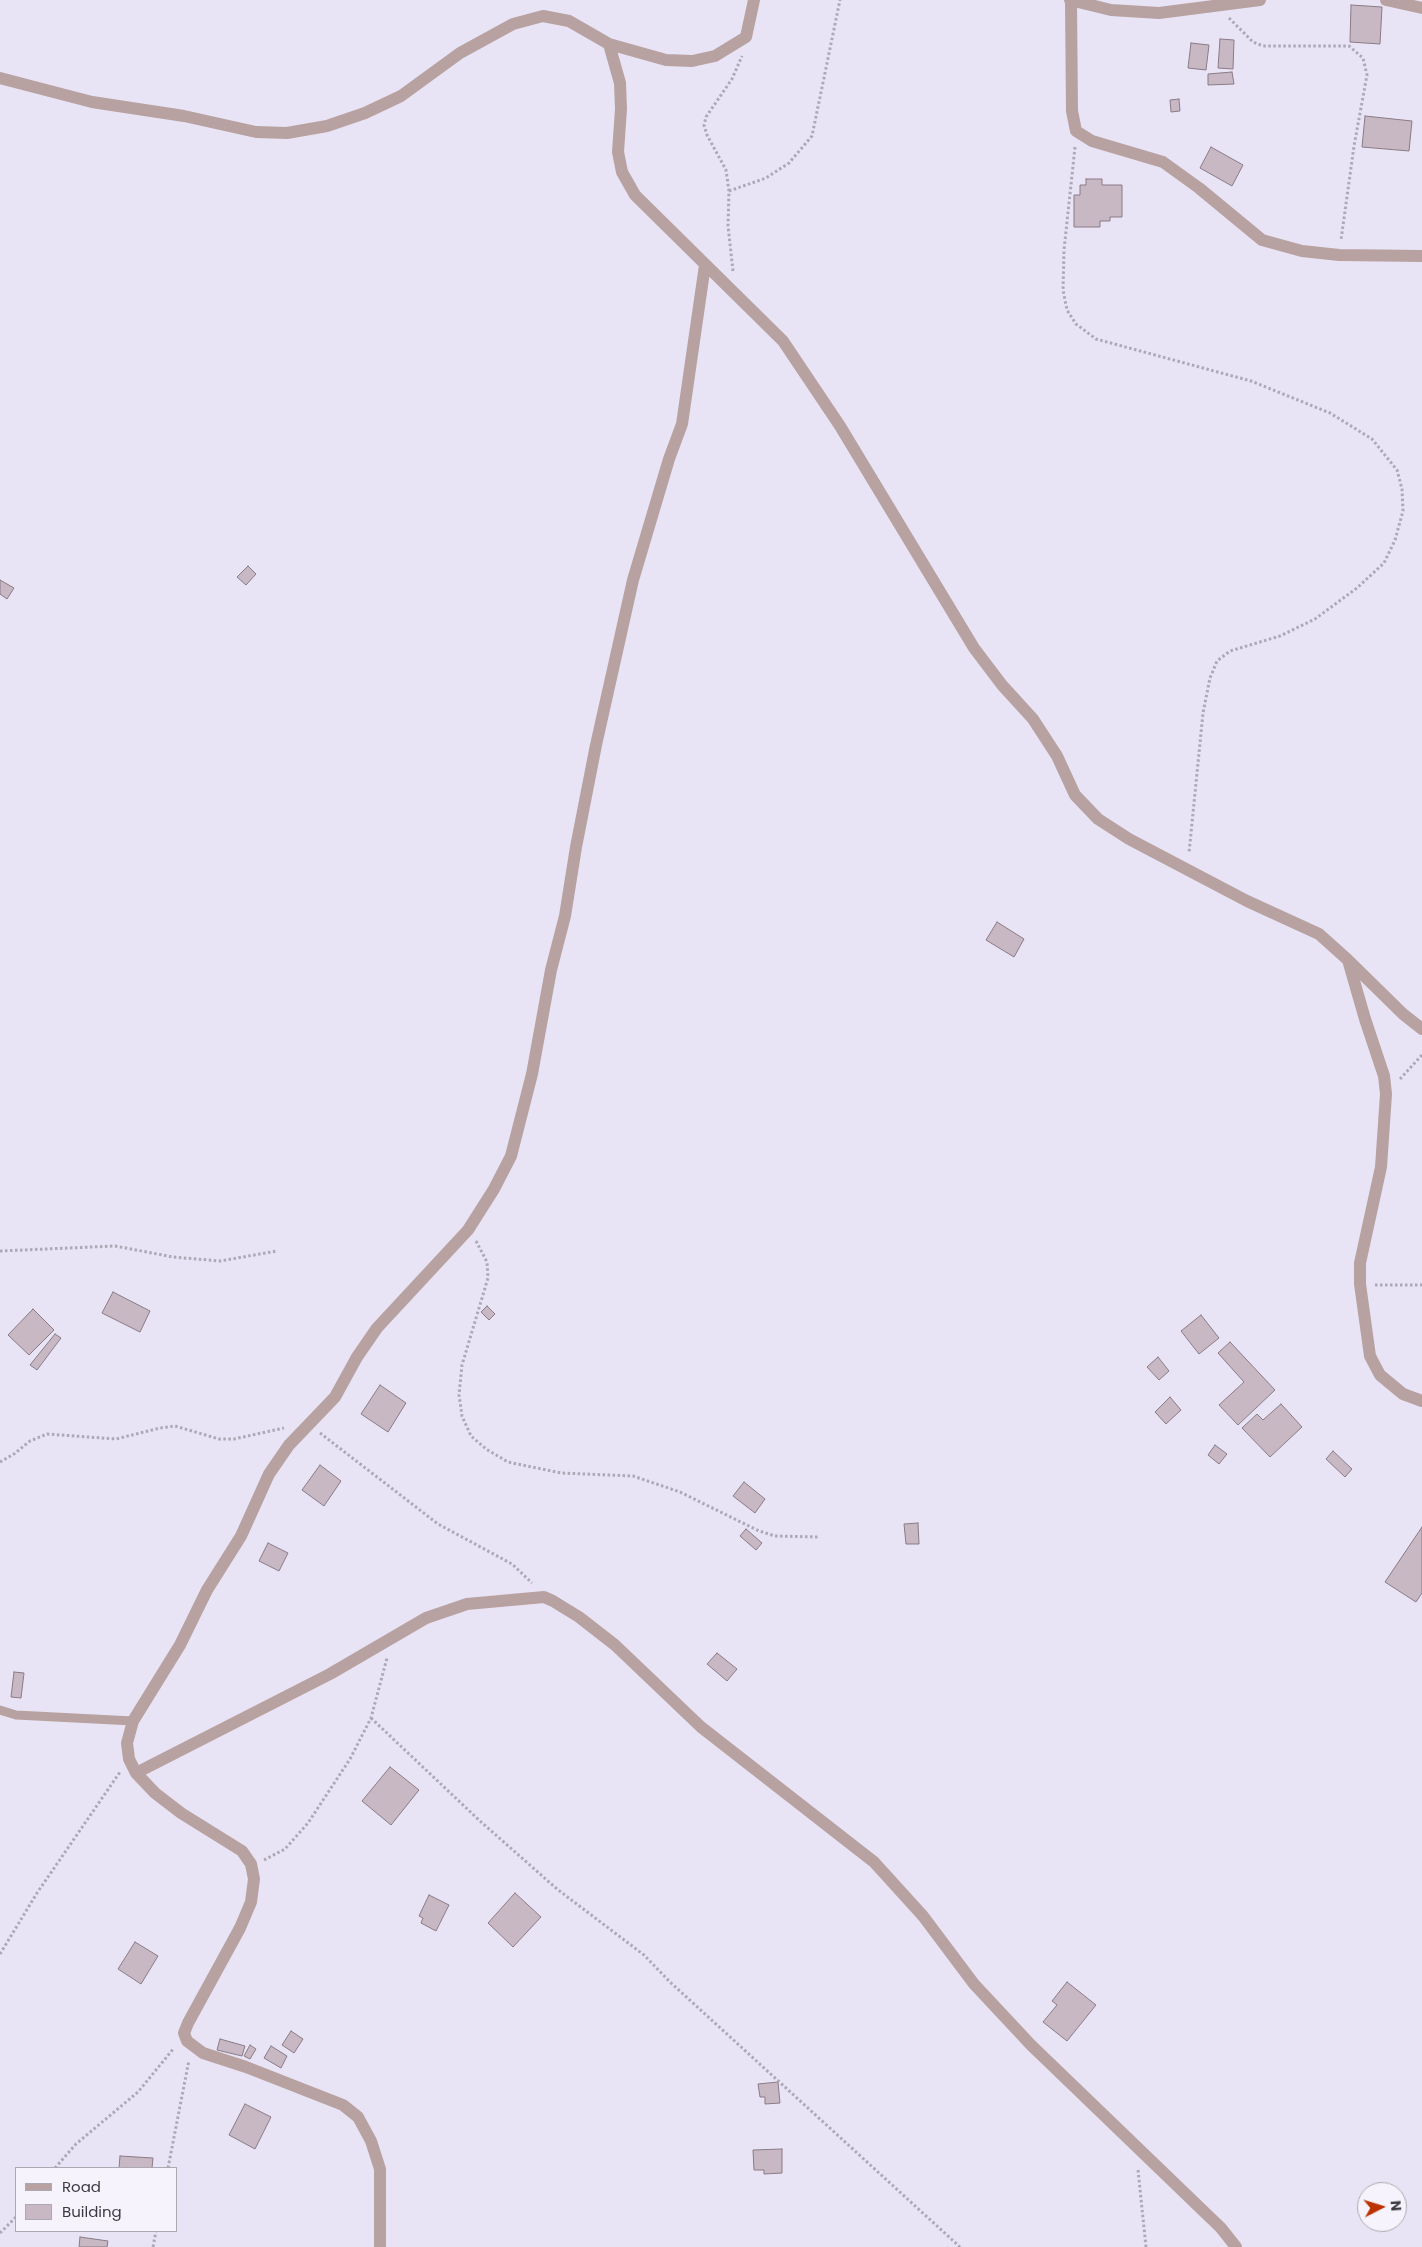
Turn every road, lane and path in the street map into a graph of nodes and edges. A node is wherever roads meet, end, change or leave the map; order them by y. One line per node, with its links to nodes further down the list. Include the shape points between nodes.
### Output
1 (754, 0): 8 (street)
2 (840, 0): 12 (path, via 812,136 789,163 766,178)
3 (1070, 0): 7 (street, via 1111,10 1159,13); 11 (street, via 1072,111)
4 (1260, 0): 7 (street)
5 (1386, 0): 6 (street)
6 (1417, 5)
7 (1219, 6): 13 (path, via 1238,30 1263,46 1350,46 1363,58 1367,74)
8 (746, 38): 9 (street, via 715,56 692,61 666,60); 12 (path, via 741,62 706,116 704,125 726,170)
9 (609, 44): 10 (street, via 569,22 543,16 513,24 460,53 401,96 327,126 287,133 256,132 184,116 92,102); 15 (street, via 620,83 618,152 622,172 635,195)
10 (0, 78)
11 (1076, 131): 13 (street, via 1092,141 1163,162 1262,240 1302,251); 17 (path, via 1063,290 1076,324 1096,339 1251,380 1330,412 1372,439 1397,470 1402,489 1403,511 1384,563 1315,619 1280,636 1230,652 1217,661 1203,713)
12 (729, 191): 16 (path, via 728,226)
13 (1339, 255): 14 (street)
14 (1422, 256)
15 (706, 265): 16 (street); 22 (street, via 682,424 631,590 596,745 524,1114 511,1156)
16 (735, 294): 17 (street, via 783,341 840,426 974,648 1033,719 1057,756 1075,795 1098,819)
17 (1187, 869): 18 (street, via 1319,934)
18 (1348, 960): 19 (street); 21 (street, via 1384,1076)
19 (1422, 1029)
20 (1422, 1056): 21 (path)
21 (1386, 1094): 25 (street, via 1381,1167 1360,1263)
22 (468, 1230): 28 (street, via 377,1328 335,1397); 30 (path, via 481,1247 487,1262 488,1278 462,1366 459,1395 462,1416 471,1436 508,1462 561,1473 633,1476 680,1492 759,1532 775,1536)
23 (0, 1251): 24 (path, via 115,1246 173,1257 220,1261)
24 (276, 1251)
25 (1360, 1284): 26 (path); 27 (street, via 1370,1356 1380,1375 1403,1394)
26 (1422, 1286)
27 (1422, 1401)
28 (310, 1426): 29 (path, via 234,1439 219,1439 175,1426 116,1439 47,1434 30,1440); 31 (path, via 438,1524 512,1564); 35 (street, via 289,1445 269,1474 241,1536)
29 (0, 1462)
30 (818, 1537)
31 (544, 1597): 32 (street, via 467,1604 426,1618); 42 (street, via 579,1617 616,1645 701,1727 874,1862 923,1916 974,1984 1031,2045)
32 (392, 1639): 34 (path); 37 (street)
33 (0, 1710): 35 (lane, via 16,1715)
34 (371, 1718): 38 (path, via 350,1759 308,1822 275,1856); 50 (path, via 480,1822 557,1889 644,1955)
35 (133, 1721): 36 (street, via 128,1743)
36 (129, 1759): 37 (street); 39 (path, via 37,1893)
37 (136, 1773): 38 (street, via 155,1793 242,1851)
38 (251, 1864): 40 (street, via 254,1879 251,1902)
39 (0, 1954)
40 (184, 2033): 41 (street); 43 (path, via 138,2092 76,2144)
41 (192, 2045): 44 (path); 49 (street, via 204,2053 343,2105 358,2117 371,2141 380,2169)
42 (1136, 2147): 51 (path); 52 (street, via 1221,2228)
43 (56, 2167)
44 (168, 2167)
45 (15, 2218): 47 (path)
46 (156, 2232): 48 (path)
47 (0, 2233)
48 (153, 2247)
49 (380, 2247)
50 (960, 2247)
51 (1146, 2247)
52 (1236, 2247)

